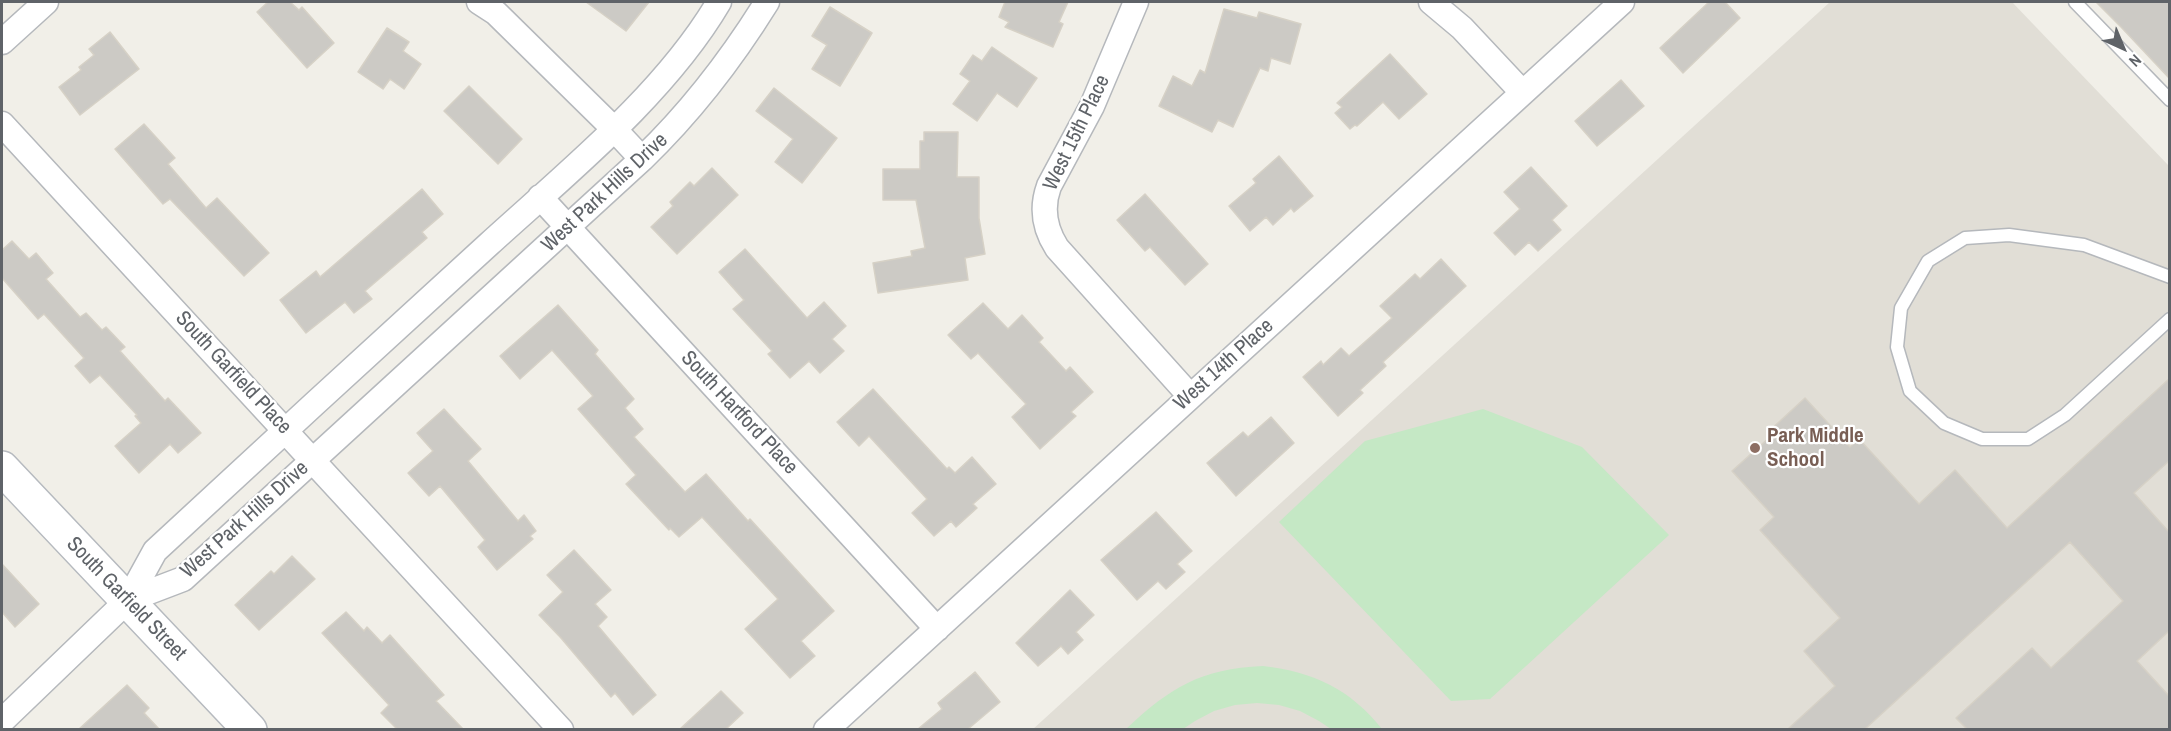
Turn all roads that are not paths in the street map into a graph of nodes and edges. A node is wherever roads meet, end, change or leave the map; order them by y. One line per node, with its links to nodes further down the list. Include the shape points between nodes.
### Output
1 (46, 2): 9 (street)
2 (479, 2): 13 (street, via 496,13)
3 (719, 2): 13 (street, West Park Hills Drive, via 683,53)
4 (767, 2): 14 (street, West Park Hills Drive, via 713,83)
5 (1136, 2): 19 (street, West 15th Place, via 1092,106 1049,186 1045,221 1057,248)
6 (1431, 2): 10 (street, via 1462,28)
7 (1622, 2): 10 (street, West 14th Place)
8 (2075, 2): 11 (lane)
9 (2, 42)
10 (1522, 92): 19 (street, West 14th Place)
11 (2169, 100)
12 (2, 124): 20 (street, South Garfield Place)
13 (614, 129): 14 (street); 15 (street, West Park Hills Drive)
14 (642, 159): 16 (street, West Park Hills Drive)
15 (540, 197): 16 (street, South Hartford Place); 20 (street, West Park Hills Drive)
16 (568, 227): 21 (street, West Park Hills Drive); 24 (street, South Hartford Place)
17 (2169, 277): 18 (lane, via 2084,245 2009,235 1965,238 1928,261 1901,308 1897,347 1910,391 1944,423 1982,439 2028,439 2065,415)
18 (2169, 319)
19 (1190, 396): 24 (street, West 14th Place)
20 (285, 430): 21 (street, South Garfield Place); 23 (street, West Park Hills Drive, via 155,551)
21 (313, 459): 23 (street, West Park Hills Drive, via 183,579); 27 (street, South Garfield Place)
22 (2, 468): 23 (street, South Garfield Street)
23 (128, 600): 25 (street); 26 (street, South Garfield Street)
24 (937, 629): 28 (street, West 14th Place)
25 (2, 721)
26 (250, 729)
27 (561, 729)
28 (826, 729)

